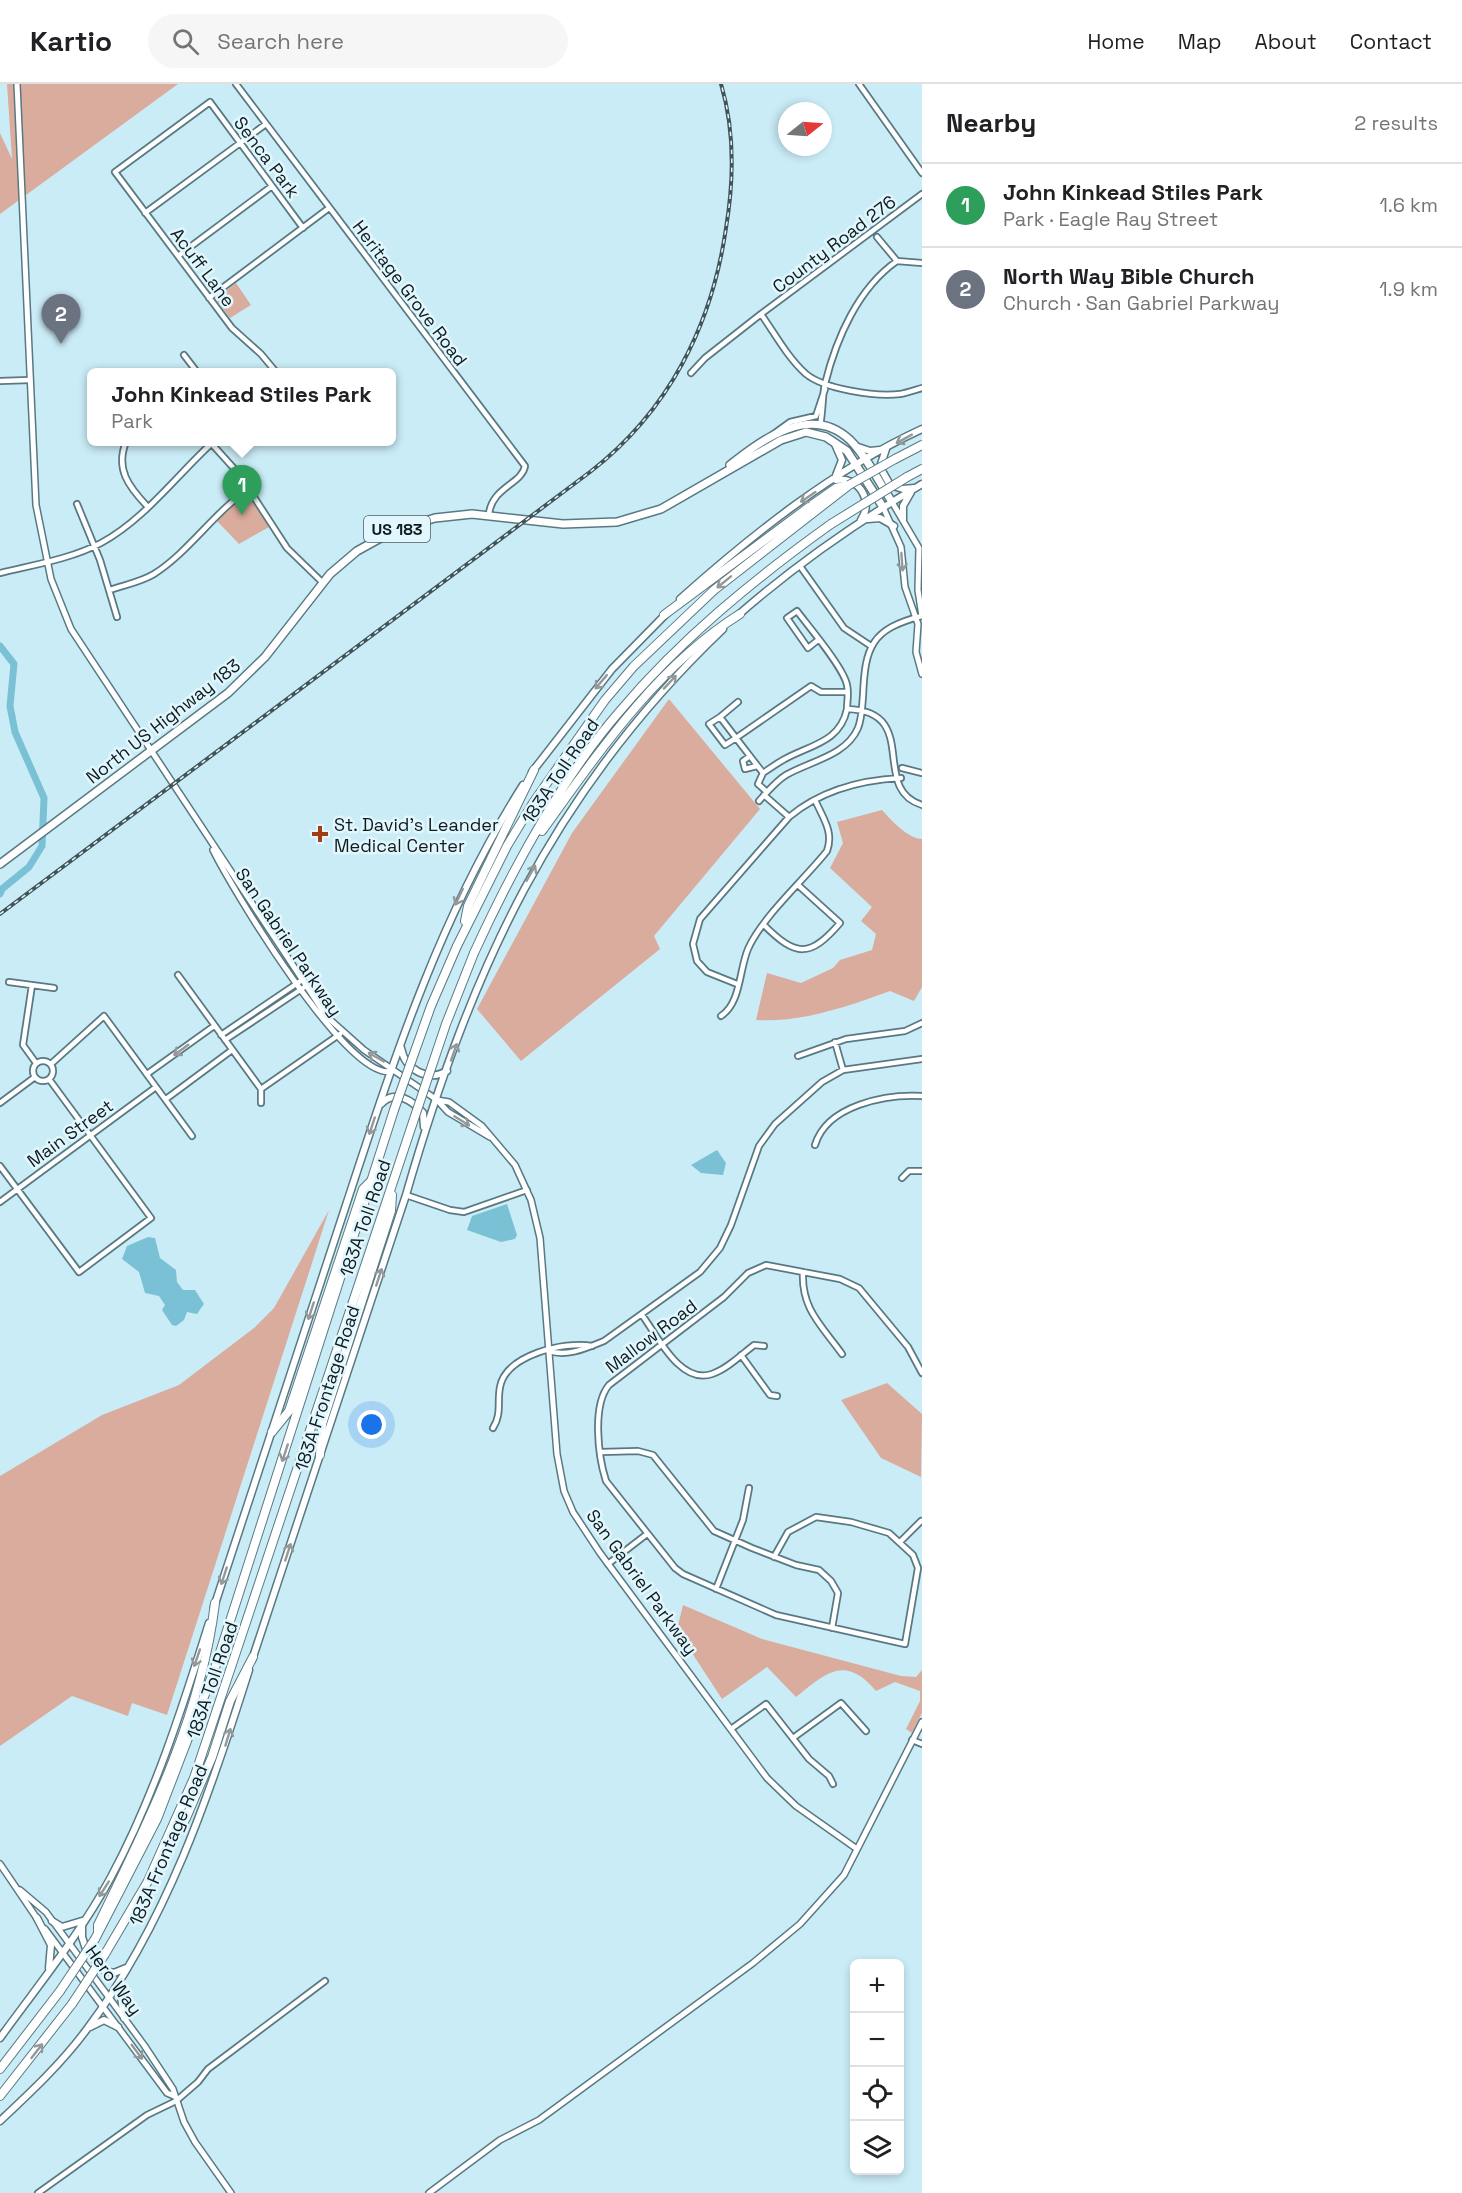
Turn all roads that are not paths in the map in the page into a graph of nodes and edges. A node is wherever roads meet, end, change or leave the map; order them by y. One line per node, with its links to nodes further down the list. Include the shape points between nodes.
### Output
1 (18, 84): 23 (street, San Gabriel Parkway)
2 (236, 84): 4 (street, Heritage Grove Road)
3 (859, 84): 7 (street)
4 (266, 124): 5 (street); 10 (street, Heritage Grove Road)
5 (240, 144): 6 (street, Senca Park, via 210,102); 8 (street, Senca Park); 11 (street)
6 (115, 172): 11 (street, Acuff Lane)
7 (922, 173)
8 (272, 186): 12 (street, Senca Park); 14 (street)
9 (922, 194): 18 (street, County Road 276)
10 (329, 208): 12 (street); 51 (street, Heritage Grove Road, via 525,465 523,473 493,498)
11 (145, 213): 14 (street, Acuff Lane)
12 (303, 228): 17 (street)
13 (877, 237): 15 (street)
14 (177, 256): 17 (street, Acuff Lane)
15 (897, 261): 16 (street); 25 (street, via 874,280 849,317)
16 (922, 263)
17 (209, 298): 21 (street, Acuff Lane, via 232,328)
18 (761, 314): 22 (street, County Road 276); 25 (street, County Road 276, via 804,372)
19 (184, 354): 20 (street)
20 (194, 368)
21 (273, 368)
22 (691, 373)
23 (30, 380): 24 (street); 57 (street, San Gabriel Parkway, via 36,505)
24 (0, 381)
25 (825, 387): 26 (street, County Road 276, via 900,394); 27 (street); 30 (street, via 816,416 783,425)
26 (922, 388)
27 (820, 425): 29 (main road, North US Highway 183); 30 (main road, US 183, via 800,425); 32 (main road, via 840,433)
28 (922, 429): 37 (main road, one-way to 37)
29 (806, 432): 31 (main road); 41 (main road, North US Highway 183 / US 183, via 783,438)
30 (771, 436): 41 (main road, US 183)
31 (831, 439): 39 (main road); 42 (main road, via 842,459)
32 (853, 444): 37 (main road, via 866,451); 38 (main road)
33 (922, 445): 49 (highway, bridge, via 836,489)
34 (125, 446): 48 (street, via 124,477)
35 (208, 446): 48 (street)
36 (215, 446): 44 (street)
37 (886, 449): 38 (main road, 183A Frontage Road); 45 (main road, via 880,467 890,485)
38 (865, 461): 39 (main road, 183A Frontage Road); 46 (main road)
39 (857, 465): 42 (main road, 183A Frontage Road); 50 (main road)
40 (922, 468): 89 (highway, 183A Toll Road, bridge, via 831,524 765,571 714,616 618,712 548,813)
41 (719, 475): 51 (main road, North US Highway 183 / US 183, via 661,509 617,522 563,524)
42 (832, 481): 54 (main road, via 851,481 865,498 867,511); 63 (main road, 183A Frontage Road, one-way to 63, via 736,550)
43 (922, 484): 45 (main road)
44 (249, 489): 60 (street, via 287,548); 61 (street, via 158,571)
45 (914, 489): 46 (main road); 52 (main road, via 903,506)
46 (892, 502): 50 (main road); 52 (street)
47 (77, 504): 56 (street)
48 (147, 506): 56 (street, via 119,531)
49 (816, 506): 63 (highway); 92 (highway, 183A Toll Road, one-way to 92, via 714,590 605,700 507,846)
50 (884, 507): 53 (main road, 183A Frontage Road); 55 (street)
51 (489, 514): 60 (main road, North US Highway 183 / US 183, via 450,516 395,530 357,551)
52 (903, 519): 65 (street, via 921,555)
53 (864, 520): 54 (main road, 183A Frontage Road); 55 (main road, via 880,518)
54 (857, 525): 58 (main road, 183A Frontage Road)
55 (894, 526): 65 (street, one-way to 65, via 901,547 905,587)
56 (94, 546): 57 (street); 61 (street)
57 (47, 561): 59 (street); 76 (street, San Gabriel Parkway, via 71,628)
58 (800, 566): 62 (main road, 183A Frontage Road); 67 (street, via 844,628)
59 (0, 571)
60 (322, 582): 76 (main road, North US Highway 183 / US 183, via 272,649 244,679)
61 (110, 590): 64 (street)
62 (740, 614): 89 (highway, via 663,677 596,756); 113 (main road, 183A Frontage Road, one-way to 62, via 498,939 565,817 652,703)
63 (664, 615): 79 (main road, 183A Frontage Road, one-way to 79, via 592,693)
64 (117, 617)
65 (920, 617): 67 (street, via 888,630); 68 (street, via 916,652)
66 (818, 640): 66 (street, via 797,611 787,618 808,648); 69 (street, via 844,675)
67 (871, 646): 72 (street, via 864,669)
68 (922, 674)
69 (847, 692): 71 (street); 75 (street, via 821,692 811,686)
70 (738, 702): 74 (street)
71 (847, 709): 72 (street); 81 (street, via 840,730 830,738)
72 (862, 709): 73 (street); 83 (street, via 858,728 848,743 785,776)
73 (885, 714)
74 (720, 717): 75 (street); 75 (street, via 709,724 725,745)
75 (736, 738): 77 (street)
76 (151, 753): 88 (main road, North US Highway 183 / US 183); 94 (street, San Gabriel Parkway)
77 (750, 756): 78 (street); 78 (street, via 743,761 746,769)
78 (757, 766): 81 (street)
79 (534, 770): 92 (highway, via 468,906); 107 (main road, 183A Frontage Road, one-way to 107, via 464,888 429,965)
80 (922, 772): 82 (street, via 903,765)
81 (763, 774): 83 (street, via 758,784)
82 (901, 778): 84 (street, via 864,781); 86 (street, via 908,796)
83 (766, 794): 85 (street); 87 (street)
84 (815, 800): 87 (street); 90 (street, via 831,840 827,851)
85 (759, 801)
86 (922, 806)
87 (789, 817): 96 (street, via 700,919 693,944 697,961 707,972)
88 (0, 864)
89 (515, 869): 136 (highway, 183A Toll Road, bridge, via 474,953 439,1042)
90 (798, 885): 91 (street); 91 (street, via 840,923 816,947 803,951 783,944)
91 (764, 925): 96 (street, via 748,948)
92 (462, 934): 135 (highway, 183A Toll Road, bridge, via 394,1110)
93 (178, 975): 102 (street)
94 (299, 981): 98 (street, San Gabriel Parkway); 105 (street)
95 (9, 982): 97 (street)
96 (737, 984): 100 (street, via 730,1010)
97 (32, 985): 99 (street); 111 (street, via 23,1045)
98 (303, 987): 103 (street, San Gabriel Parkway); 104 (street, San Gabriel Parkway); 105 (street)
99 (54, 988)
100 (721, 1016)
101 (922, 1023): 106 (street, via 905,1031)
102 (214, 1026): 105 (street); 116 (street, one-way to 116)
103 (343, 1034): 104 (street); 115 (street, San Gabriel Parkway, one-way to 103)
104 (336, 1036): 115 (street, San Gabriel Parkway, via 381,1072); 120 (street)
105 (223, 1037): 108 (street)
106 (835, 1042): 109 (street); 114 (street)
107 (401, 1045): 113 (main road, via 402,1057 426,1076 437,1077); 115 (main road, 183A Frontage Road)
108 (232, 1050): 120 (street); 122 (street)
109 (798, 1056)
110 (922, 1059): 114 (street)
111 (36, 1063): 112 (street); 117 (street)
112 (51, 1064): 116 (street, via 104,1016); 118 (street)
113 (447, 1070): 123 (main road, 183A Frontage Road)
114 (843, 1070): 142 (street, via 822,1082 769,1131 759,1146 720,1248 700,1272)
115 (392, 1071): 123 (street, San Gabriel Parkway); 126 (main road, 183A Frontage Road)
116 (147, 1074): 119 (street)
117 (35, 1077): 118 (street); 124 (street)
118 (49, 1079): 128 (street)
119 (156, 1087): 122 (street); 128 (street, Main Street)
120 (261, 1089): 125 (street)
121 (922, 1096): 131 (street, via 853,1107 830,1123)
122 (166, 1100): 129 (street)
123 (437, 1100): 127 (main road, 183A Frontage Road); 130 (street, San Gabriel Parkway, one-way to 130, via 448,1112); 130 (street, San Gabriel Parkway, via 459,1108)
124 (0, 1103)
125 (261, 1103)
126 (378, 1107): 127 (main road, via 391,1096 400,1096 423,1113); 151 (main road, 183A Frontage Road, one-way to 151)
127 (424, 1133): 139 (main road, 183A Frontage Road)
128 (90, 1135): 137 (street, Main Street); 137 (street, via 151,1218 79,1272)
129 (192, 1136)
130 (490, 1137): 138 (street, San Gabriel Parkway, via 515,1165)
131 (815, 1145)
132 (0, 1166): 137 (street)
133 (922, 1171): 134 (street, via 909,1171)
134 (902, 1178)
135 (373, 1179): 151 (highway, via 363,1189 289,1411); 179 (highway, 183A Toll Road, one-way to 179, via 215,1668 148,1838)
136 (392, 1187): 153 (highway, via 391,1211 322,1424); 174 (highway, 183A Toll Road, via 194,1778)
137 (17, 1189): 140 (street, Main Street)
138 (527, 1190): 139 (street, via 464,1212); 145 (street, San Gabriel Parkway, via 540,1238)
139 (406, 1195): 153 (main road, 183A Frontage Road, one-way to 139)
140 (0, 1202)
141 (803, 1272): 143 (street, Mallow Road, via 766,1265 755,1268); 146 (street, via 807,1306); 148 (street, Mallow Road, via 840,1279 859,1288 908,1347)
142 (642, 1315): 143 (street); 145 (street, via 592,1346)
143 (663, 1344): 147 (street, via 684,1370 697,1376 722,1370); 152 (street, Mallow Road, via 603,1393 598,1410)
144 (764, 1346): 147 (street, via 754,1345)
145 (549, 1351): 150 (street, via 518,1361 506,1374 500,1385 499,1417); 160 (street, San Gabriel Parkway, via 559,1472 573,1512)
146 (842, 1354)
147 (741, 1355): 149 (street, via 770,1395)
148 (922, 1373)
149 (777, 1396)
150 (493, 1428)
151 (272, 1432): 162 (main road, 183A Frontage Road, one-way to 162)
152 (601, 1452): 156 (street, Mallow Road, via 606,1480); 157 (street, via 638,1451 653,1455 705,1523)
153 (320, 1455): 164 (main road, 183A Frontage Road, one-way to 153)
154 (749, 1488): 157 (street)
155 (921, 1521): 158 (street)
156 (647, 1534): 160 (street); 161 (street, Mallow Road, via 683,1574)
157 (735, 1541): 159 (street); 161 (street)
158 (900, 1542): 159 (street, via 879,1528 816,1517 792,1528); 163 (street, Mallow Road, via 915,1558 918,1568 905,1644)
159 (774, 1557): 163 (street, via 819,1570 831,1581 838,1593)
160 (608, 1564): 166 (street, San Gabriel Parkway)
161 (716, 1589): 163 (street, Mallow Road, via 776,1615)
162 (215, 1603): 178 (main road, 183A Frontage Road, one-way to 178, via 154,1785 110,1880); 179 (highway, via 205,1665 175,1756)
163 (832, 1629)
164 (253, 1657): 174 (highway, via 230,1701 186,1818); 182 (main road, 183A Frontage Road, one-way to 164, via 141,1947 222,1757)
165 (922, 1722): 169 (street)
166 (731, 1729): 168 (street, via 766,1704); 172 (street, San Gabriel Parkway, via 782,1794)
167 (866, 1731): 168 (street, via 841,1703)
168 (793, 1738): 171 (street)
169 (912, 1740): 170 (street); 172 (street)
170 (922, 1744)
171 (833, 1784)
172 (857, 1849): 198 (street, via 839,1883 800,1924 539,2120 500,2140)
173 (0, 1864): 175 (street, Hero Way)
174 (148, 1881): 193 (highway, 183A Toll Road, one-way to 174, bridge, via 72,2004)
175 (20, 1890): 176 (street, Hero Way); 177 (street, Hero Way)
176 (37, 1918): 181 (street, Hero Way); 183 (main road, via 51,1945)
177 (52, 1921): 178 (main road, via 62,1927); 180 (street, Hero Way)
178 (82, 1921): 180 (main road, 183A Frontage Road); 182 (main road, via 83,1942 103,1970 114,1973)
179 (96, 1935): 192 (highway, 183A Toll Road, bridge, via 60,1991)
180 (68, 1942): 181 (main road, 183A Frontage Road); 186 (street, Hero Way)
181 (62, 1951): 183 (main road, 183A Frontage Road); 187 (street, Hero Way)
182 (128, 1968): 184 (main road, 183A Frontage Road)
183 (49, 1970): 191 (main road, 183A Frontage Road)
184 (119, 1982): 186 (main road, 183A Frontage Road); 188 (main road)
185 (325, 1982): 194 (street)
186 (108, 1997): 187 (main road, 183A Frontage Road); 188 (street, Hero Way)
187 (102, 2006): 189 (street, Hero Way); 190 (main road, 183A Frontage Road)
188 (124, 2018): 194 (street, Hero Way, via 164,2073)
189 (118, 2027): 190 (main road, via 104,2020); 194 (street, Hero Way, one-way to 194, via 167,2093)
190 (87, 2029): 195 (main road, 183A Frontage Road)
191 (0, 2038)
192 (0, 2069)
193 (0, 2096)
194 (175, 2098): 196 (street); 197 (street, via 195,2142)
195 (0, 2121)
196 (38, 2193)
197 (231, 2193)
198 (429, 2193)

